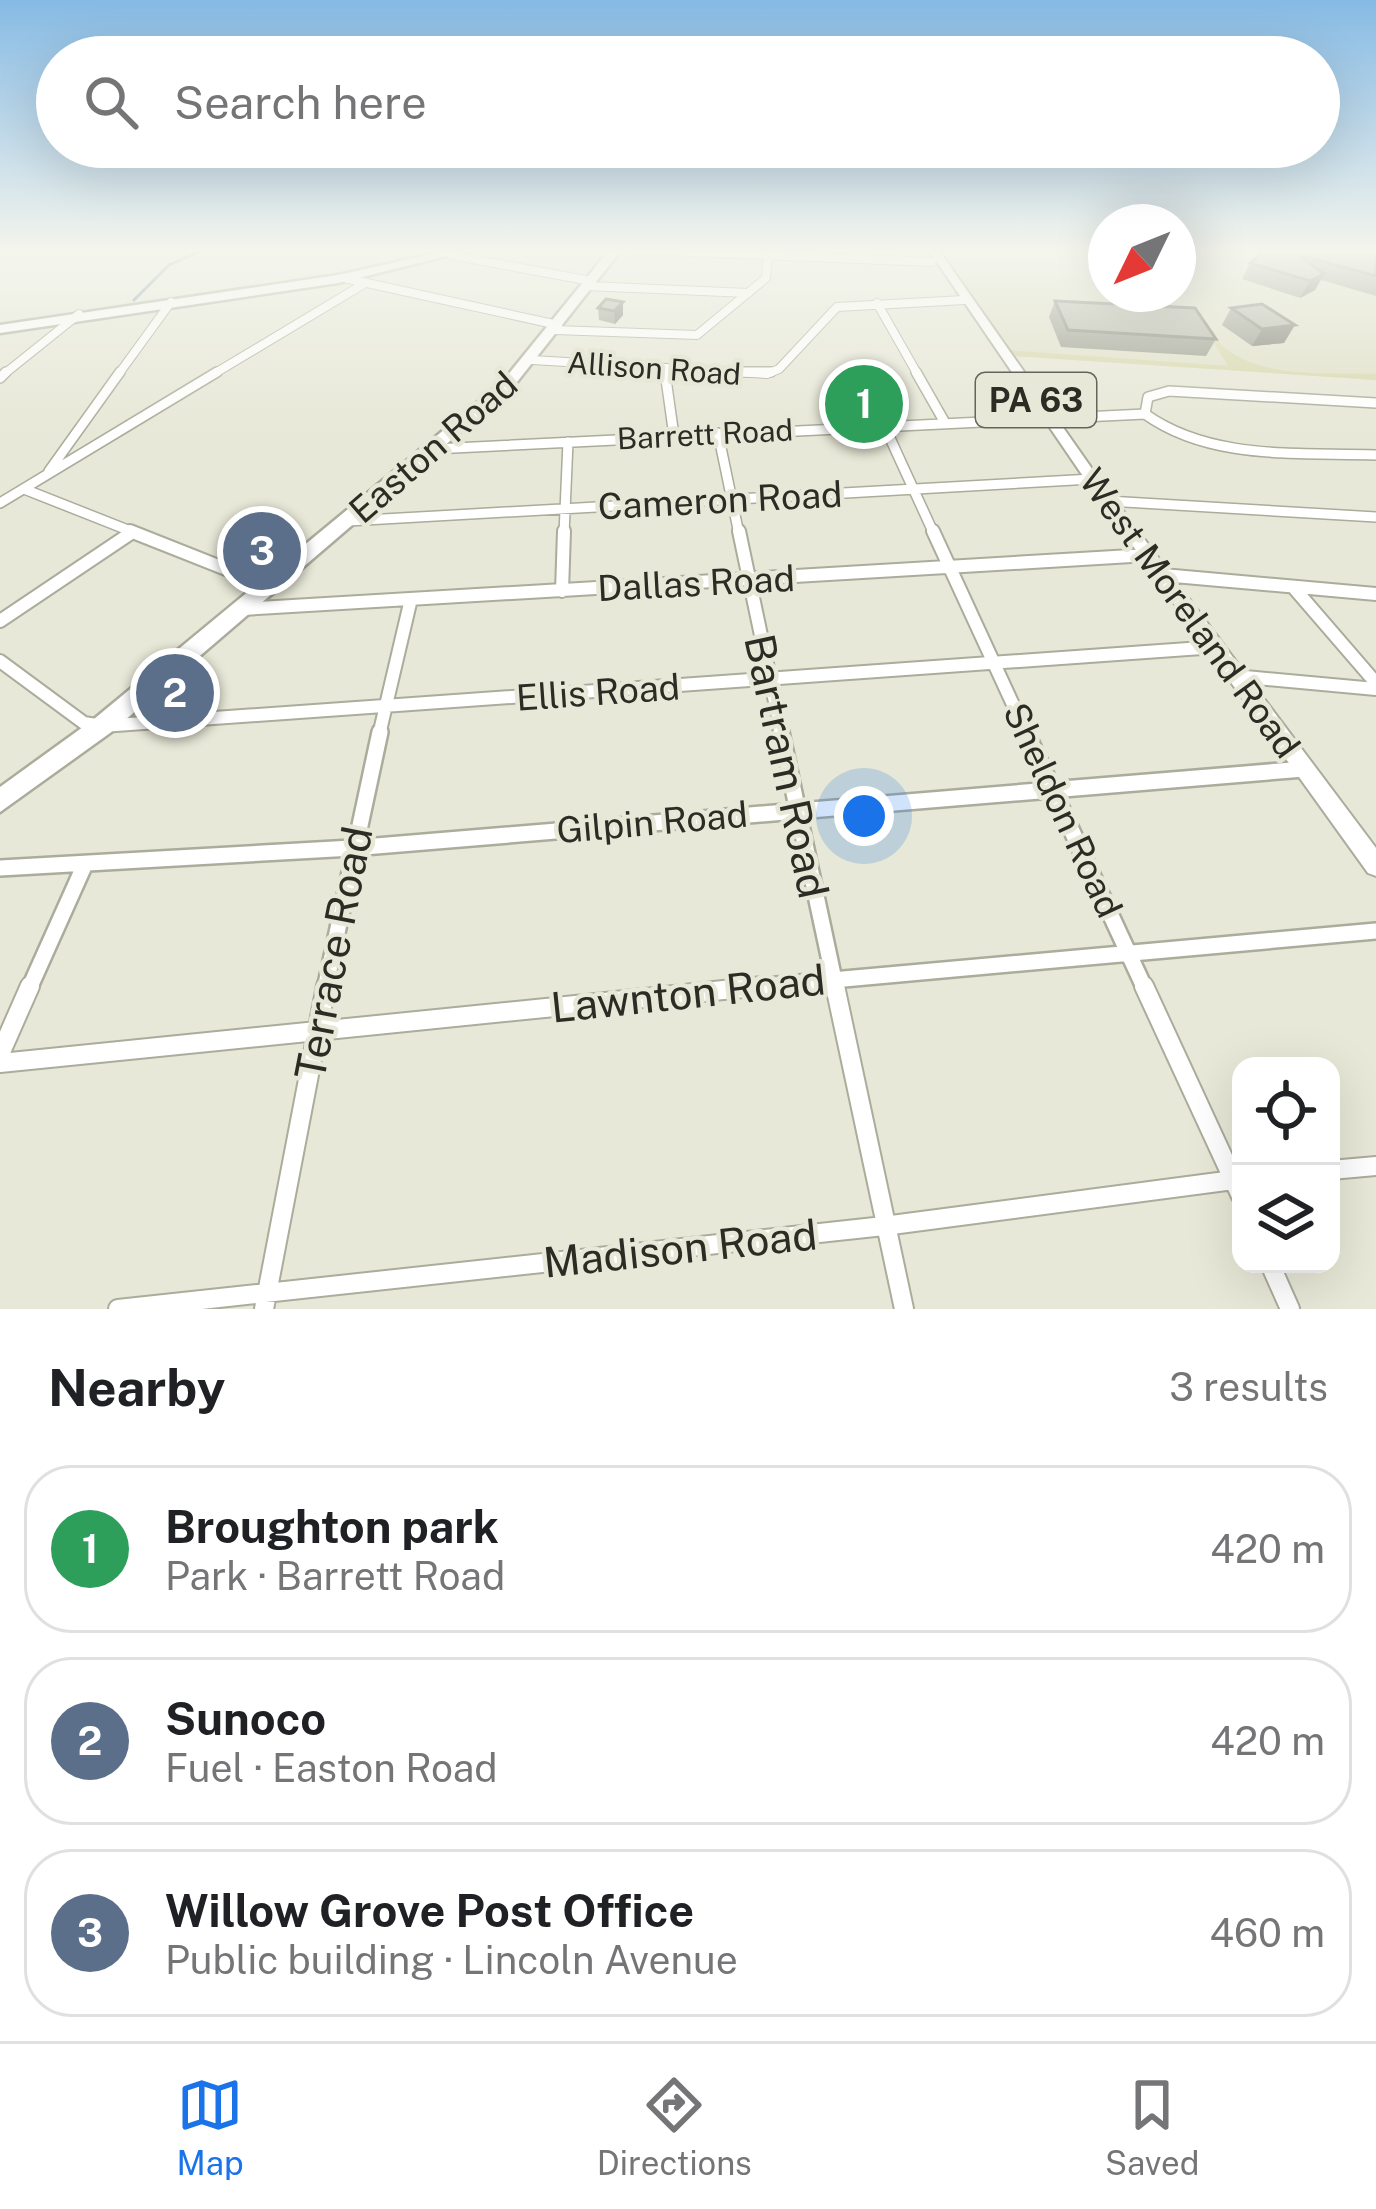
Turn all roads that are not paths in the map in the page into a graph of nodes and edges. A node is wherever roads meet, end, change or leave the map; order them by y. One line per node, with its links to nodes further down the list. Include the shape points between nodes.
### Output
1 (109, 310): 10 (highway)
2 (165, 310): 26 (street)
3 (320, 310): 26 (street)
4 (485, 310): 11 (street)
5 (569, 310): 11 (highway, Easton Road)
6 (728, 310): 11 (street, via 697,335)
7 (834, 310): 14 (street, Allison Road, via 775,372)
8 (881, 310): 19 (street)
9 (971, 310): 18 (main road, West Moreland Road / PA 63)
10 (79, 314): 12 (highway); 15 (street)
11 (556, 327): 13 (highway, Easton Road)
12 (0, 329)
13 (532, 360): 14 (street, Allison Road); 24 (highway, Easton Road)
14 (665, 370): 22 (street)
15 (0, 378)
16 (1376, 403): 17 (street, via 1168,391 1148,397)
17 (1145, 415): 18 (street, Barrett Road); 25 (street, via 1175,436 1208,444)
18 (1048, 416): 19 (street, Barrett Road); 27 (main road, West Moreland Road / PA 63)
19 (944, 422): 20 (street, Barrett Road)
20 (884, 425): 21 (street, Barrett Road); 29 (street, Sheldon Road)
21 (718, 434): 22 (street, Barrett Road); 30 (street, Bartram Road)
22 (674, 436): 23 (street, Barrett Road)
23 (568, 442): 24 (street, Barrett Road); 33 (street)
24 (434, 449): 35 (highway, Easton Road)
25 (1376, 455)
26 (44, 477): 28 (street)
27 (1092, 479): 29 (street, Cameron Road); 31 (main road, West Moreland Road / PA 63)
28 (24, 489): 32 (street); 36 (street)
29 (913, 489): 30 (street, Cameron Road); 38 (street, Sheldon Road)
30 (732, 501): 33 (street, Cameron Road); 40 (street, Bartram Road)
31 (1108, 501): 34 (street); 37 (main road, West Moreland Road / PA 63)
32 (0, 503)
33 (565, 509): 35 (street, Cameron Road); 43 (street)
34 (1376, 518)
35 (348, 521): 41 (highway, Easton Road)
36 (131, 532): 41 (street); 47 (street)
37 (1148, 555): 38 (street, Dallas Road); 39 (main road, West Moreland Road / PA 63)
38 (949, 566): 40 (street, Dallas Road); 50 (street, Sheldon Road)
39 (1163, 575): 42 (street); 48 (main road, West Moreland Road / PA 63)
40 (746, 581): 43 (street, Dallas Road); 52 (street, Bartram Road)
41 (269, 586): 46 (highway, Easton Road)
42 (1293, 587): 44 (street); 53 (street)
43 (562, 591): 45 (street, Dallas Road)
44 (1376, 594)
45 (411, 599): 46 (street, Dallas Road); 54 (street, Terrace Road)
46 (242, 609): 55 (highway, Easton Road)
47 (0, 621)
48 (1216, 647): 50 (street, Ellis Road); 51 (main road, West Moreland Road / PA 63)
49 (0, 661): 55 (street, via 84,723)
50 (995, 663): 52 (street, Ellis Road); 57 (street, Sheldon Road)
51 (1235, 676): 53 (street); 56 (main road, West Moreland Road / PA 63)
52 (772, 681): 54 (street, Ellis Road); 59 (street, Bartram Road)
53 (1376, 686)
54 (386, 706): 55 (street, Ellis Road); 60 (street, Terrace Road)
55 (102, 727): 58 (highway, Easton Road)
56 (1304, 769): 57 (street, Gilpin Road); 62 (main road, West Moreland Road / PA 63)
57 (1051, 787): 59 (street, Gilpin Road); 65 (street, Sheldon Road)
58 (0, 801)
59 (796, 810): 60 (street, Gilpin Road); 66 (street, Bartram Road)
60 (352, 848): 61 (street, Gilpin Road); 67 (street, Terrace Road)
61 (85, 864): 63 (street, Gilpin Road); 68 (street)
62 (1376, 866)
63 (0, 868)
64 (1376, 931): 65 (street, Lawnton Road)
65 (1129, 953): 66 (street, Lawnton Road); 71 (street, Sheldon Road)
66 (831, 979): 67 (street, Lawnton Road); 73 (street, Bartram Road)
67 (316, 1029): 68 (street, Lawnton Road); 75 (street, Terrace Road)
68 (0, 1058)
69 (1376, 1166): 70 (street)
70 (1340, 1169)
71 (1232, 1170)
72 (1232, 1186): 73 (street, Madison Road)
73 (884, 1226): 75 (street, Madison Road); 77 (street, Bartram Road)
74 (1274, 1273): 78 (street)
75 (266, 1301): 76 (street, Madison Road)
76 (118, 1309)
77 (904, 1309)
78 (1290, 1309)

